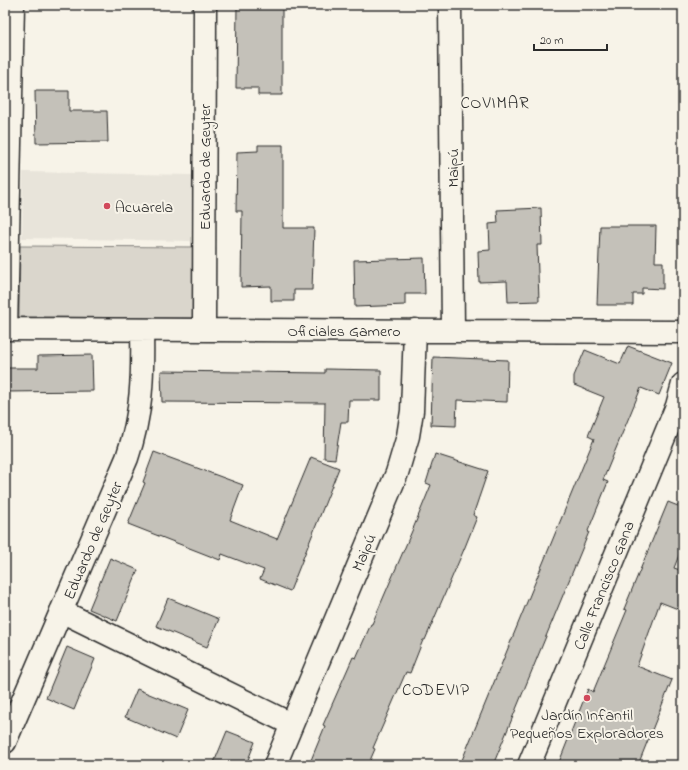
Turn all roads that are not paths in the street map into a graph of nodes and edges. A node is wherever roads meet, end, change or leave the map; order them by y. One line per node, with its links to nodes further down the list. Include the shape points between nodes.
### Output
1 (13, 5): 4 (street)
2 (205, 5): 6 (street, Eduardo de Geyter)
3 (450, 5): 8 (street, Maipú)
4 (6, 329): 5 (street, Oficiales Gamero)
5 (142, 330): 6 (street, Oficiales Gamero); 12 (street, Eduardo de Geyter, via 141,396 134,439)
6 (204, 330): 7 (street, Oficiales Gamero)
7 (415, 330): 8 (street, Oficiales Gamero); 13 (street, Maipú, via 412,411 399,467)
8 (453, 330): 9 (street, Oficiales Gamero)
9 (683, 332)
10 (683, 384): 11 (street, Calle Francisco Gana)
11 (680, 402): 16 (street, Calle Francisco Gana)
12 (62, 611): 13 (street); 14 (street, Eduardo de Geyter)
13 (291, 724): 15 (street, Maipú)
14 (5, 742)
15 (275, 765)
16 (529, 765)

